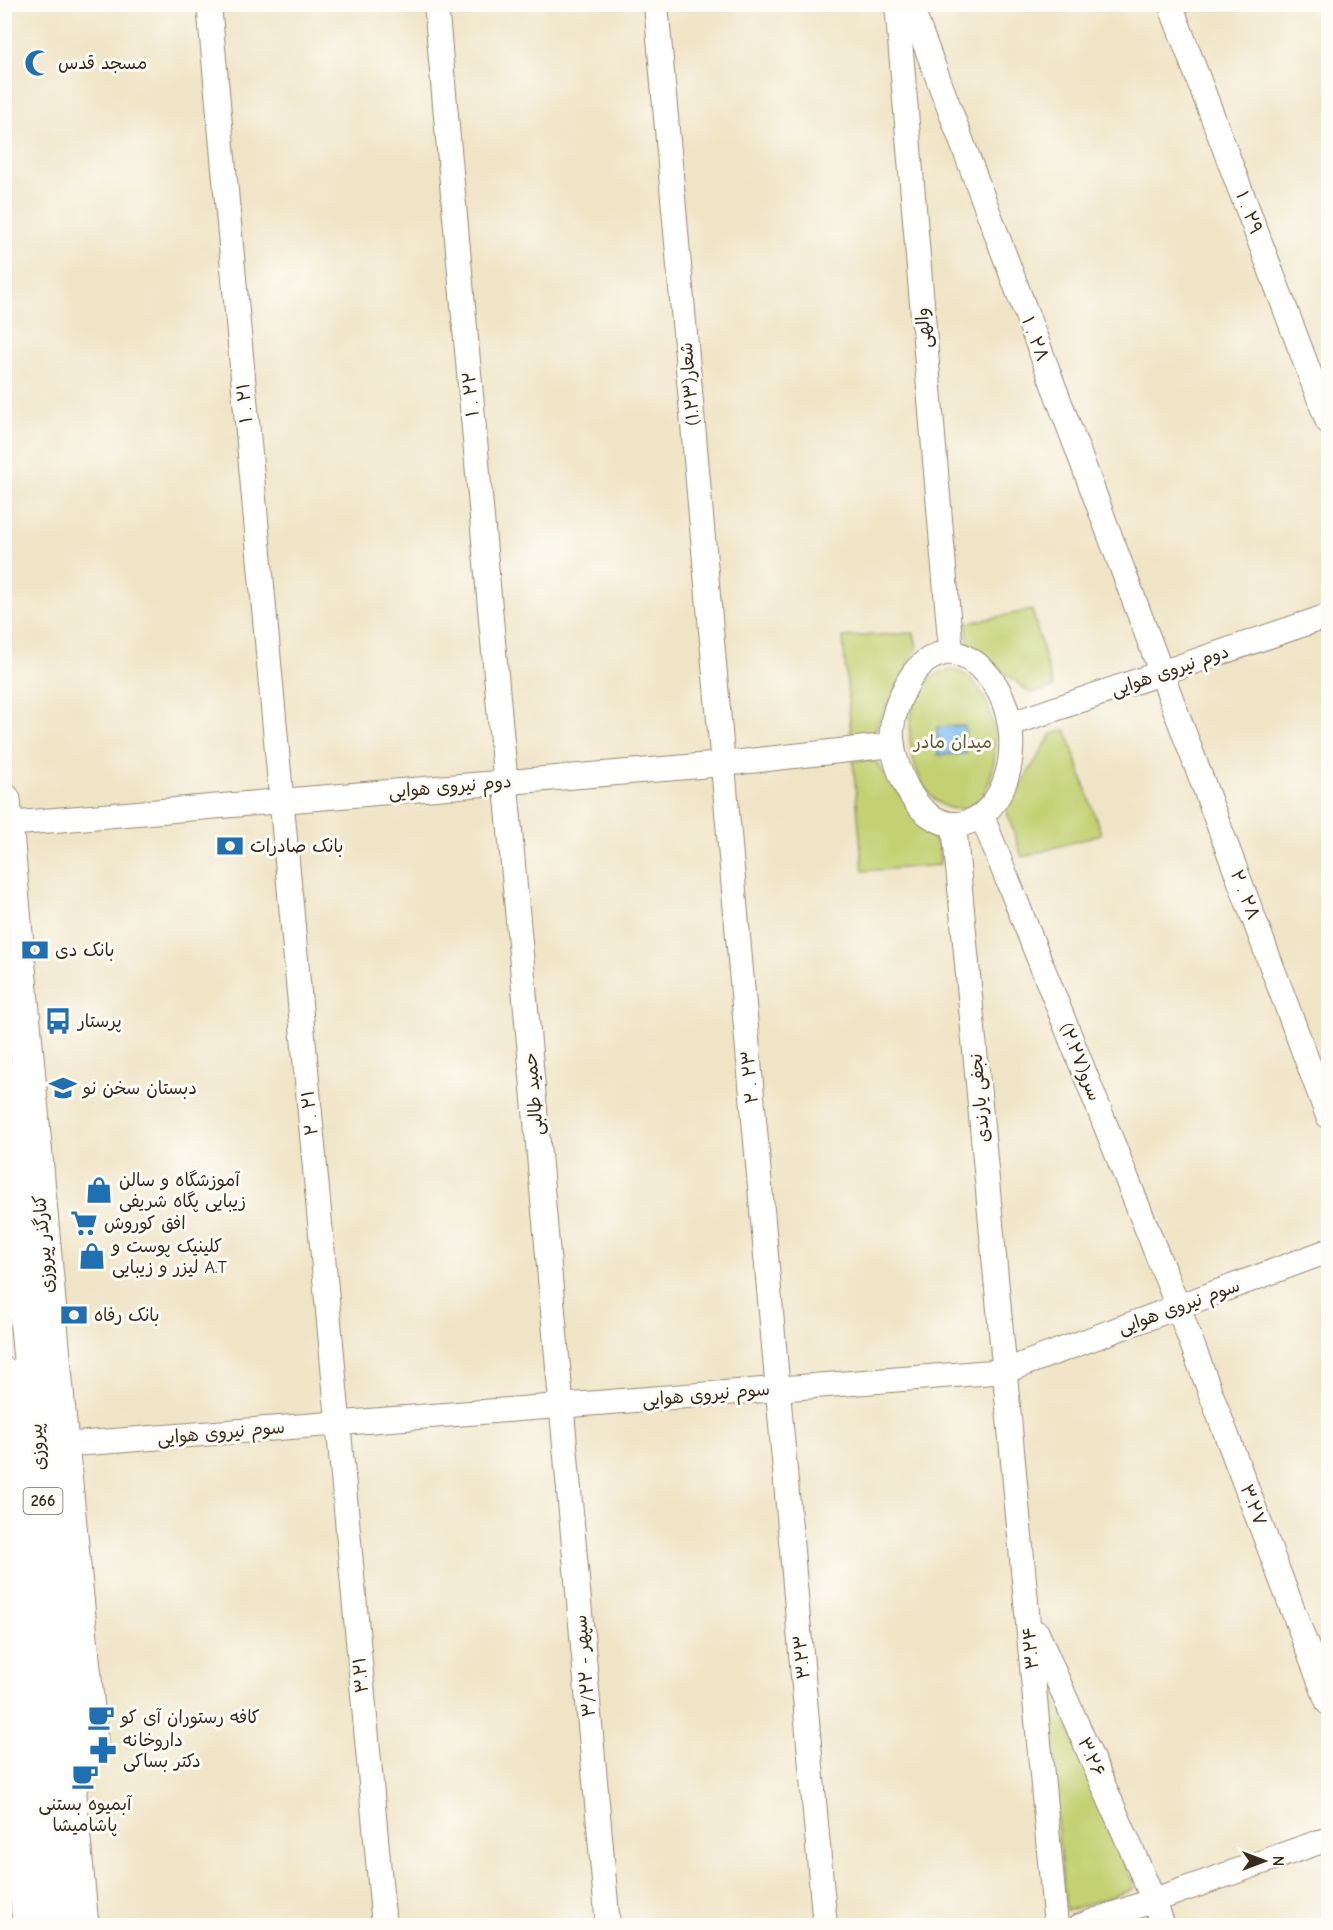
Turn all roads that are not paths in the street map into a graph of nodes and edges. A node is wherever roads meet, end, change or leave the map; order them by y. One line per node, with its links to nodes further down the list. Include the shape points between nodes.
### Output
1 (209, 4): 15 (street, ۱ . ۲۱)
2 (436, 4): 14 (street, ۱ . ۲۲)
3 (656, 4): 13 (street, شعار(۱.۲۳))
4 (897, 4): 9 (street, والهی)
5 (910, 4): 10 (street, ۱ . ۲۸)
6 (1170, 4): 7 (street, ۱ . ۲۹)
7 (1329, 422)
8 (1329, 616): 10 (street, دوم نیروی هوایی)
9 (951, 652): 11 (street, via 975,661 989,676); 12 (street, via 927,659 908,682 894,717)
10 (1161, 674): 11 (street, دوم نیروی هوایی); 21 (street, ۲ . ۲۸)
11 (1011, 724): 17 (street, via 1007,776 996,801)
12 (893, 745): 13 (street, دوم نیروی هوایی); 18 (street, via 901,774 914,798 928,815)
13 (723, 764): 14 (street, دوم نیروی هوایی); 26 (street, ۲ . ۲۳)
14 (506, 783): 15 (street, دوم نیروی هوایی); 27 (street, حمید طالبی)
15 (281, 802): 16 (street, دوم نیروی هوایی); 28 (street, ۲ . ۲۱)
16 (6, 812): 20 (main road, کنارگذر پیروزی)
17 (982, 816): 18 (street); 23 (street, سرو(۲.۲۷))
18 (954, 824): 24 (street, نجفی یارندی)
19 (4, 995): 20 (main road)
20 (16, 1068): 30 (main road, کنارگذر پیروزی); 35 (main road, پیروزی / 266)
21 (1329, 1116)
22 (1329, 1251): 23 (street, سوم نیروی هوایی)
23 (1178, 1307): 24 (street, سوم نیروی هوایی); 33 (street, ۳.۲۷)
24 (1005, 1371): 26 (street, سوم نیروی هوایی); 31 (street, ۳.۲۴)
25 (4, 1374): 29 (main road, پیروزی / 266)
26 (778, 1389): 27 (street, سوم نیروی هوایی); 45 (street, ۳.۲۳)
27 (562, 1406): 28 (street, سوم نیروی هوایی); 44 (street, سپهر - ۳/۲۲)
28 (338, 1424): 30 (street, سوم نیروی هوایی); 43 (street, ۳.۲۱)
29 (7, 1435): 40 (main road, پیروزی / 266)
30 (62, 1445): 35 (main road, کنارگذر پیروزی, via 91,1740)
31 (1028, 1613): 38 (street, ۳.۲۶); 46 (street, ۳.۲۴)
32 (4, 1624): 34 (main road)
33 (1329, 1703)
34 (11, 1774): 39 (main road)
35 (69, 1790): 37 (main road, پیروزی / 266)
36 (1329, 1839): 38 (street)
37 (76, 1862): 41 (main road, پیروزی / 266); 42 (main road)
38 (1154, 1901): 47 (street); 48 (street, ۳.۲۶)
39 (29, 1926)
40 (52, 1926)
41 (82, 1926)
42 (98, 1926)
43 (384, 1926)
44 (608, 1926)
45 (825, 1926)
46 (1056, 1926)
47 (1080, 1926)
48 (1163, 1926)

